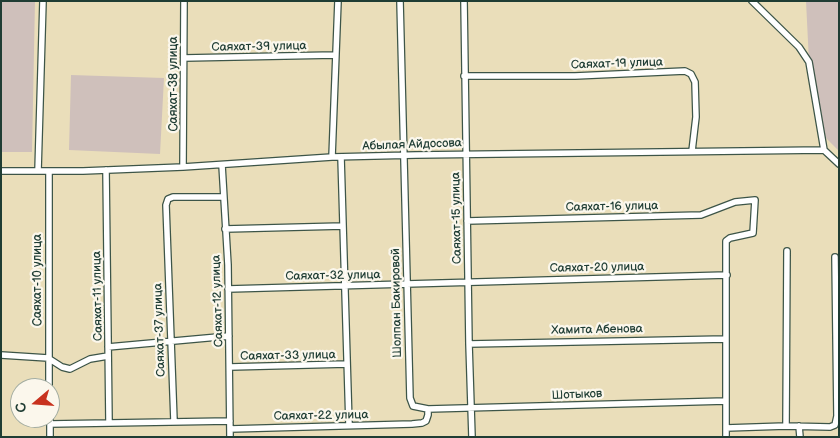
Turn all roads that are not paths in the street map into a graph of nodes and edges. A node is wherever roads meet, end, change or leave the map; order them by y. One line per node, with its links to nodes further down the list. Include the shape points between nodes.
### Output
1 (43, 1): 21 (street)
2 (184, 1): 8 (street, Саяхат-38 улица)
3 (338, 1): 7 (street)
4 (400, 1): 13 (street, Шолпан Бакировой)
5 (464, 1): 9 (street, Саяхат-15 улица)
6 (752, 1): 10 (street, via 799,47 809,62)
7 (336, 55): 8 (street, Саяхат-39 улица); 14 (street)
8 (184, 58): 18 (street, Саяхат-38 улица)
9 (464, 76): 11 (street, Саяхат-19 улица, via 576,76 685,71 695,82 696,117); 12 (street, Саяхат-15 улица)
10 (824, 150): 11 (street, Абылая Айдосова); 16 (street)
11 (692, 151): 12 (street, Абылая Айдосова)
12 (466, 154): 13 (street, Абылая Айдосова); 24 (street, Саяхат-15 улица)
13 (404, 156): 15 (street, Абылая Айдосова); 32 (street, Шолпан Бакировой)
14 (332, 157): 15 (street, Абылая Айдосова); 17 (street, Абылая Айдосова)
15 (341, 157): 25 (street)
16 (839, 164)
17 (222, 165): 18 (street, Абылая Айдосова); 23 (street, Саяхат-12 улица)
18 (183, 167): 19 (street, Абылая Айдосова)
19 (106, 170): 22 (street, Абылая Айдосова); 38 (street, Саяхат-11 улица)
20 (1, 171): 21 (street, Абылая Айдосова)
21 (38, 171): 22 (street, Абылая Айдосова)
22 (48, 171): 41 (street, Саяхат-10 улица)
23 (223, 197): 26 (street, Саяхат-12 улица); 36 (street, Саяхат-37 улица, via 168,199 166,238)
24 (467, 221): 29 (street, Саяхат-16 улица, via 701,215 735,202 755,200 753,233 726,240); 30 (street, Саяхат-15 улица)
25 (343, 226): 26 (street); 31 (street)
26 (225, 229): 33 (street, Саяхат-12 улица)
27 (787, 251): 53 (street)
28 (835, 257): 54 (street, via 838,416 835,425 830,427)
29 (727, 275): 30 (street, Саяхат-20 улица); 35 (street)
30 (468, 282): 32 (street, Саяхат-32 улица); 37 (street, Саяхат-15 улица)
31 (345, 285): 32 (street, Саяхат-32 улица); 33 (street, Саяхат-32 улица); 42 (street)
32 (407, 285): 46 (street, Шолпан Бакировой, via 410,398 414,406)
33 (228, 289): 34 (street, Саяхат-12 улица)
34 (229, 336): 36 (street); 43 (street, Саяхат-12 улица)
35 (726, 339): 37 (street, Хамита Абенова); 45 (street)
36 (170, 341): 38 (street); 49 (street, Саяхат-37 улица)
37 (469, 344): 47 (street, Саяхат-15 улица)
38 (108, 347): 40 (street, Саяхат-11 улица)
39 (1, 355): 41 (street)
40 (108, 356): 41 (street, via 70,369); 51 (street, Саяхат-11 улица)
41 (48, 358): 44 (street, Саяхат-10 улица)
42 (347, 364): 43 (street, Саяхат-33 улица); 52 (street)
43 (230, 367): 50 (street, Саяхат-12 улица)
44 (49, 378)
45 (726, 401): 47 (street, Шотыков); 55 (street)
46 (428, 409): 47 (street, Шотыков); 52 (street, Саяхат-22 улица, via 426,421 422,423)
47 (472, 409): 58 (street, Саяхат-15 улица)
48 (60, 421): 51 (street)
49 (174, 421): 50 (street); 51 (street)
50 (230, 421): 56 (street, Саяхат-12 улица)
51 (109, 422)
52 (349, 425): 56 (street, Саяхат-22 улица)
53 (786, 426): 54 (street); 55 (street)
54 (799, 426): 60 (street)
55 (726, 428): 59 (street)
56 (230, 429): 57 (street, Саяхат-12 улица)
57 (230, 437)
58 (472, 437)
59 (726, 437)
60 (800, 437)

